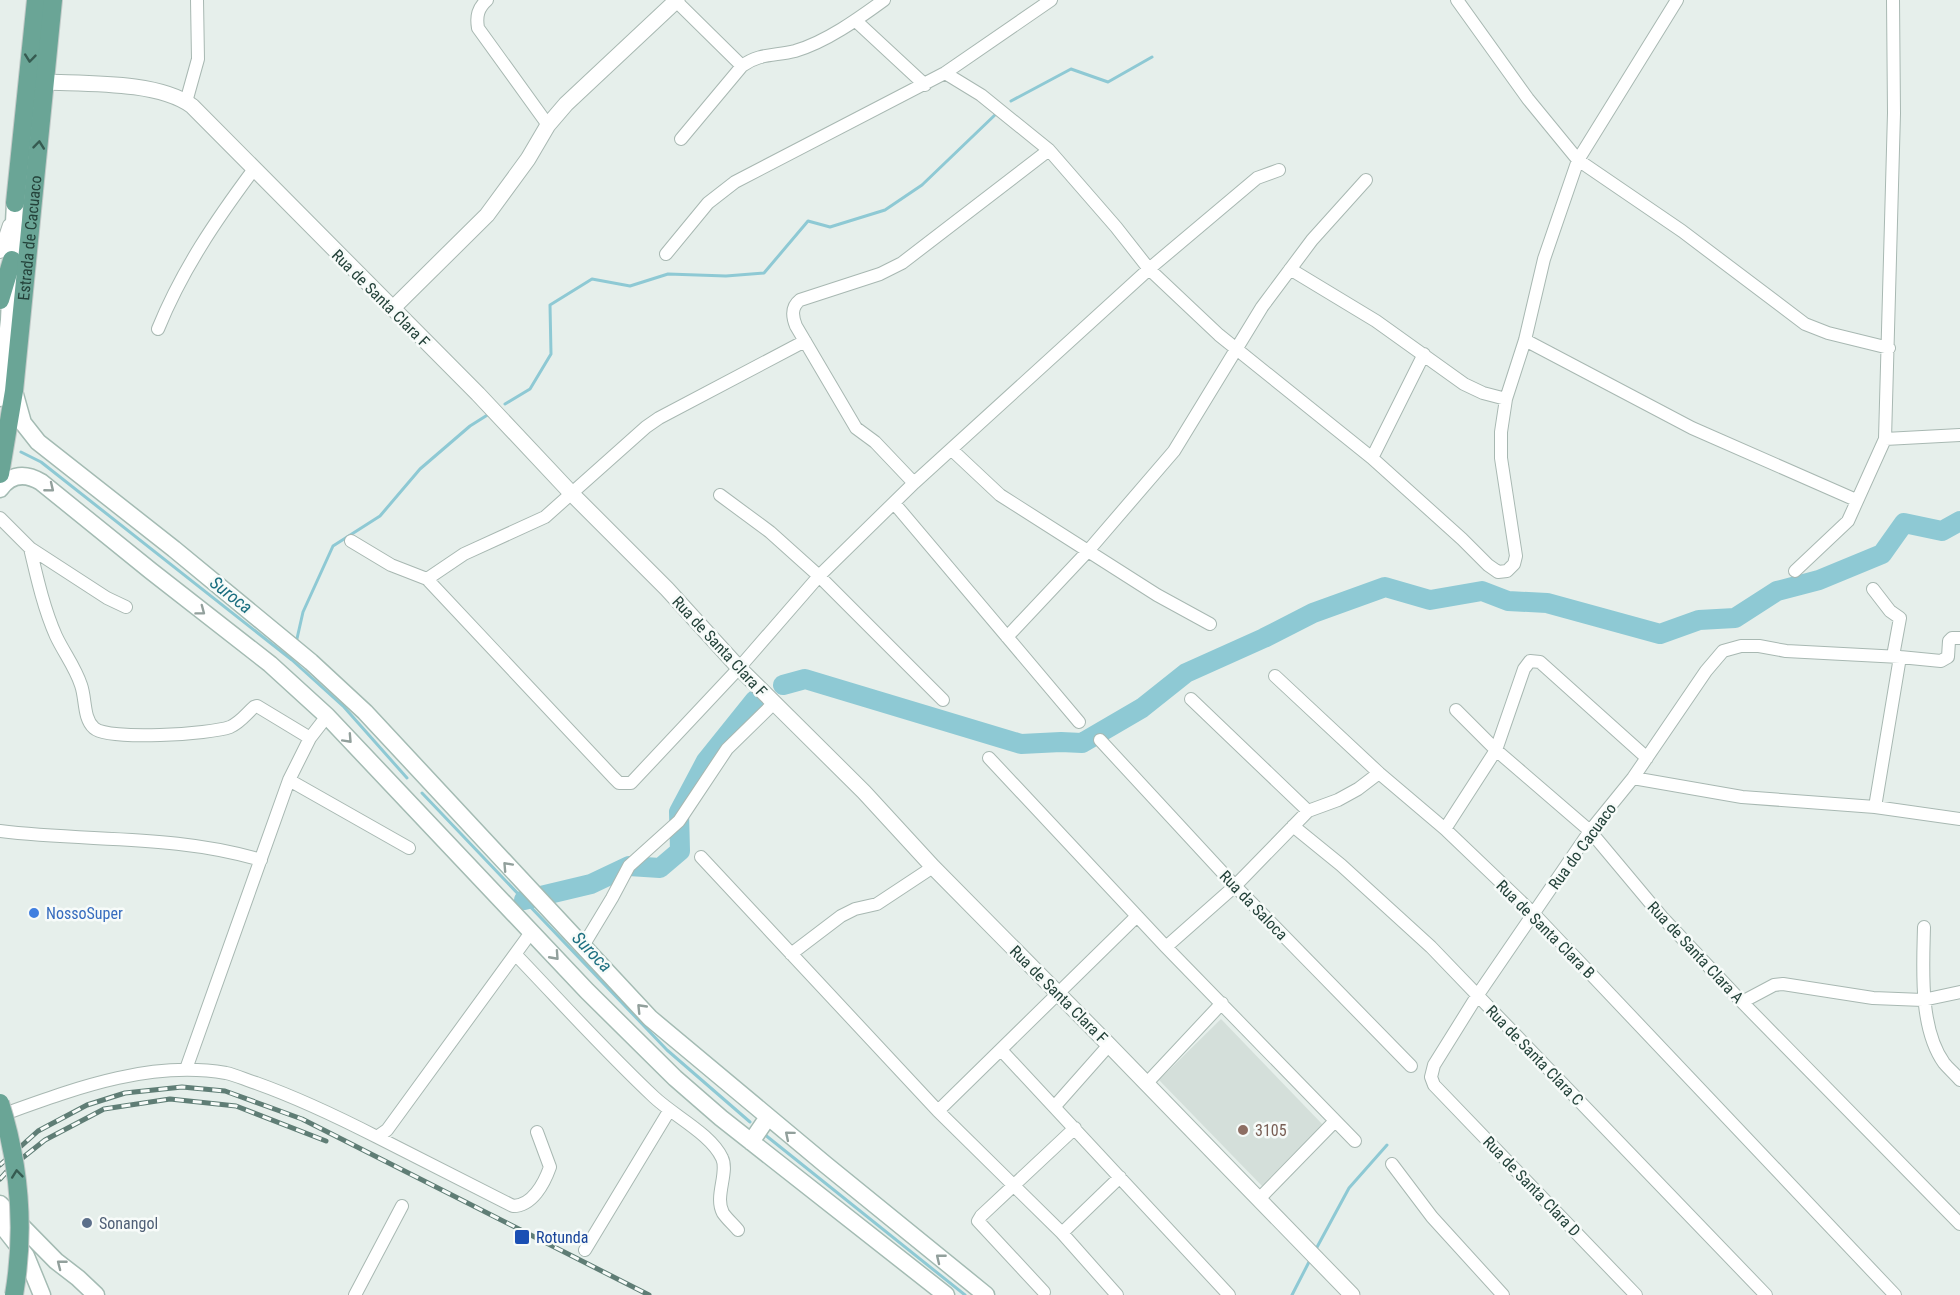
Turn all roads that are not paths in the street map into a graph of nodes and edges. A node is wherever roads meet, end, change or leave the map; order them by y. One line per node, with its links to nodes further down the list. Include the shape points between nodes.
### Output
1 (36, 0): 24 (main road, Estrada de Cacuaco, one-way to 24)
2 (53, 0): 14 (main road, Estrada de Cacuaco)
3 (197, 0): 16 (street, via 198,59)
4 (487, 0): 17 (street, via 480,7 478,28)
5 (884, 0): 11 (street)
6 (1052, 0): 13 (street)
7 (1457, 0): 20 (street, via 1528,99)
8 (1677, 0): 20 (street)
9 (1893, 0): 34 (street)
10 (677, 1): 12 (street); 17 (street)
11 (856, 21): 12 (street, via 794,51 758,57); 15 (street)
12 (742, 66): 18 (street)
13 (945, 73): 15 (street); 19 (street, via 981,95)
14 (45, 82): 16 (street, Rua de Santa Clara F, via 133,87); 37 (main road, Estrada de Cacuaco, one-way to 14)
15 (925, 85): 25 (street, via 735,182 708,203)
16 (186, 102): 21 (street, Rua de Santa Clara F)
17 (548, 124): 30 (street, via 487,215)
18 (681, 139)
19 (1049, 150): 27 (street); 33 (street, via 902,263 800,300 793,310 794,320)
20 (1578, 159): 32 (street, via 1544,259); 34 (street, via 1805,324)
21 (254, 169): 30 (street, Rua de Santa Clara F); 31 (street, via 189,262)
22 (1279, 170): 27 (street, via 1257,178)
23 (1366, 180): 28 (street)
24 (15, 203): 26 (main road, Estrada de Cacuaco)
25 (666, 254)
26 (6, 256): 29 (main road, Estrada de Cacuaco); 37 (main road, Estrada de Cacuaco)
27 (1149, 269): 35 (street); 41 (street)
28 (1290, 269): 35 (street); 36 (street)
29 (0, 300)
30 (392, 309): 46 (street, Rua de Santa Clara F)
31 (158, 329)
32 (1525, 340): 38 (street); 48 (street, via 1692,428)
33 (805, 341): 44 (street, via 856,428); 46 (street, via 659,418)
34 (1889, 348): 40 (street)
35 (1235, 349): 42 (street); 53 (street, via 1174,451)
36 (1424, 354): 38 (street, via 1472,389); 42 (street)
37 (7, 395): 43 (main road, Estrada de Cacuaco, via 7,435); 77 (main road, via 38,442 311,662 365,712)
38 (1506, 399): 42 (street, via 1501,458 1516,556 1507,571 1498,572 1488,565)
39 (1960, 435): 40 (street)
40 (1885, 439): 48 (street)
41 (952, 450): 44 (street); 53 (street, via 1000,495)
42 (1372, 458)
43 (1, 466)
44 (914, 483): 49 (street)
45 (0, 489): 69 (main road, one-way to 69, via 14,476 26,475 41,482 270,664)
46 (572, 494): 56 (street, via 545,517 464,554); 63 (street, Rua de Santa Clara F)
47 (720, 495): 55 (street, via 770,532)
48 (1856, 500): 54 (street, via 1848,521)
49 (894, 503): 55 (street); 60 (street)
50 (0, 518): 52 (street)
51 (351, 541): 56 (street, via 391,565)
52 (30, 548): 58 (street); 71 (street, via 52,626 74,667 88,721 96,730 104,734 165,735 212,731 241,721 257,706)
53 (1088, 551): 59 (street); 60 (street)
54 (1795, 571)
55 (819, 576): 63 (street); 66 (street)
56 (426, 579): 63 (street, via 620,783 631,783)
57 (1873, 589): 62 (street, via 1900,618)
58 (126, 607)
59 (1210, 624)
60 (1007, 637): 70 (street)
61 (1960, 638): 62 (street, via 1949,641 1945,660)
62 (1897, 656): 75 (street, Rua do Cacuaco, via 1785,651 1759,646 1723,651); 81 (street)
63 (739, 668): 67 (street, Rua de Santa Clara F)
64 (1275, 676): 76 (street, Rua de Santa Clara B)
65 (1191, 699): 82 (street)
66 (943, 700)
67 (774, 703): 91 (street, Rua de Santa Clara F); 97 (street, via 727,748 679,821 629,866)
68 (1456, 710): 73 (street, Rua de Santa Clara A)
69 (327, 716): 71 (street); 80 (main road, one-way to 80)
70 (1079, 722)
71 (310, 738): 79 (street)
72 (1100, 740): 92 (street, Rua da Saloca)
73 (1496, 750): 75 (street, via 1530,661 1540,662); 85 (street); 87 (street, Rua de Santa Clara A)
74 (989, 758): 94 (street)
75 (1647, 758): 78 (street, Rua do Cacuaco)
76 (1379, 773): 82 (street, via 1338,800); 85 (street, Rua de Santa Clara B)
77 (425, 777): 80 (main road); 97 (main road, one-way to 77)
78 (1633, 778): 81 (street, via 1742,797); 87 (street, Rua do Cacuaco)
79 (290, 780): 88 (street); 90 (street)
80 (404, 797): 96 (main road)
81 (1875, 807): 83 (street)
82 (1308, 811): 84 (street)
83 (1960, 819)
84 (1293, 826): 92 (street); 103 (street, Rua de Santa Clara C, via 1373,893)
85 (1445, 829): 93 (street, Rua de Santa Clara B)
86 (0, 831): 90 (street, via 160,841 231,851)
87 (1590, 831): 93 (street, Rua do Cacuaco); 105 (street, Rua de Santa Clara A, via 1662,917)
88 (409, 848)
89 (701, 857): 99 (street)
90 (261, 860): 110 (street)
91 (933, 867): 99 (street, via 878,904 841,916); 102 (street, Rua de Santa Clara F)
92 (1235, 886): 98 (street); 109 (street, Rua da Saloca)
93 (1534, 914): 103 (street, Rua do Cacuaco); 148 (street, Rua de Santa Clara B)
94 (1137, 916): 98 (street); 102 (street)
95 (1924, 927): 104 (street)
96 (532, 931): 100 (street); 124 (main road, one-way to 124, via 630,1036)
97 (583, 946): 118 (main road, one-way to 97, via 650,1018)
98 (1166, 947): 106 (street)
99 (791, 954): 117 (street)
100 (516, 955): 116 (street); 122 (street, via 387,1130)
101 (1960, 992): 104 (street)
102 (1058, 994): 107 (street, Rua de Santa Clara F); 108 (street)
103 (1477, 996): 111 (street, Rua do Cacuaco, via 1434,1065); 147 (street, Rua de Santa Clara C)
104 (1923, 1000): 105 (street, via 1873,998 1783,984); 112 (street, via 1943,1062)
105 (1742, 1002): 131 (street, Rua de Santa Clara A)
106 (1222, 1003): 113 (street); 119 (street)
107 (1109, 1045): 113 (street, Rua de Santa Clara F); 114 (street)
108 (1002, 1051): 114 (street); 117 (street)
109 (1411, 1066)
110 (186, 1069): 115 (street, via 125,1075); 122 (street, via 227,1073 277,1090)
111 (1431, 1077): 146 (street, Rua de Santa Clara D, via 1434,1085)
112 (1960, 1080)
113 (1146, 1084): 128 (street, Rua de Santa Clara F)
114 (1055, 1106): 120 (street)
115 (2, 1108): 136 (main road, one-way to 115, bridge, via 20,1202)
116 (669, 1111): 132 (street, via 701,1134 723,1159 721,1208); 134 (street)
117 (938, 1111): 127 (street)
118 (768, 1117): 124 (main road); 141 (main road, one-way to 118)
119 (1335, 1121): 123 (street); 128 (street)
120 (1075, 1128): 126 (street); 127 (street)
121 (537, 1132): 122 (street, via 550,1167 530,1200 520,1206 513,1206)
122 (377, 1137)
123 (1355, 1141)
124 (751, 1142): 140 (main road)
125 (1392, 1164): 145 (street, via 1432,1217)
126 (1120, 1177): 133 (street); 143 (street)
127 (1013, 1186): 133 (street); 135 (street, via 978,1221)
128 (1260, 1199): 144 (street, Rua de Santa Clara F)
129 (402, 1206): 139 (street)
130 (2, 1212): 137 (main road); 138 (main road, one-way to 130)
131 (1960, 1224)
132 (738, 1230)
133 (1062, 1233): 142 (street)
134 (585, 1250)
135 (1044, 1292)
136 (14, 1295)
137 (42, 1295)
138 (96, 1295)
139 (354, 1295)
140 (946, 1295)
141 (986, 1295)
142 (1117, 1295)
143 (1229, 1295)
144 (1352, 1295)
145 (1503, 1295)
146 (1636, 1295)
147 (1766, 1295)
148 (1895, 1295)

